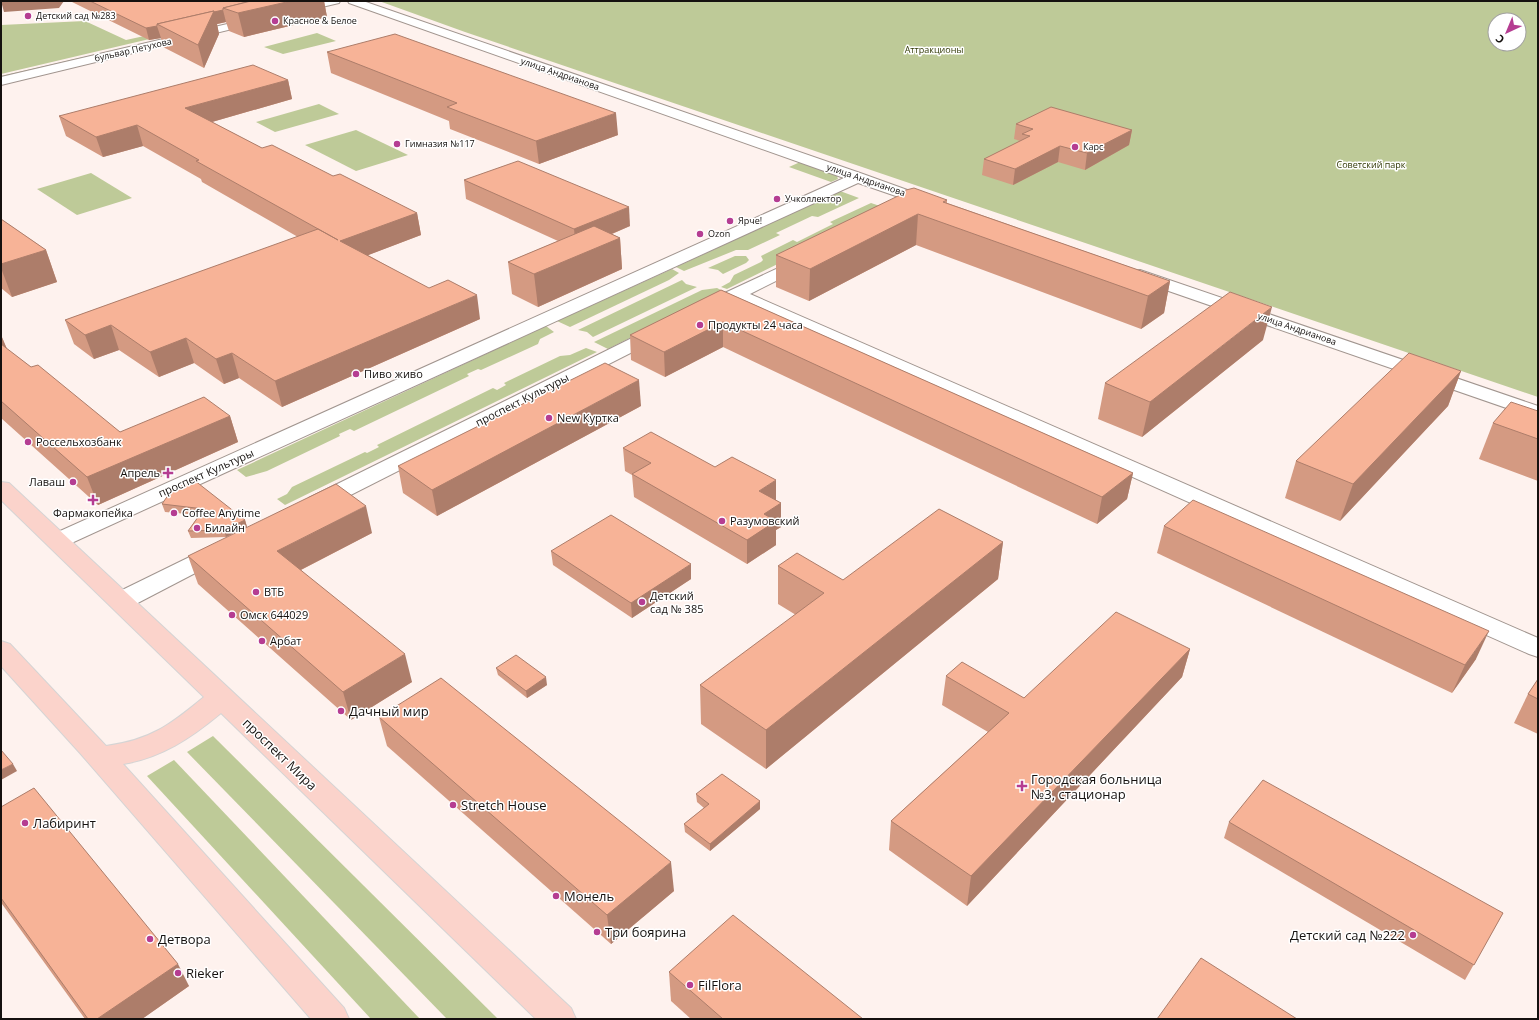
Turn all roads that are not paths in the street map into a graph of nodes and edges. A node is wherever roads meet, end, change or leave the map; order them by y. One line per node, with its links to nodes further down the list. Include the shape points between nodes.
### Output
1 (335, 1): 3 (street)
2 (353, 1): 6 (street, улица Андрианова)
3 (286, 13)
4 (271, 16): 5 (street, бульвар Петухова)
5 (1, 81)
6 (858, 177): 7 (street, улица Андрианова); 16 (street, проспект Культуры)
7 (924, 200): 8 (street, улица Андрианова); 9 (street)
8 (945, 208)
9 (903, 211)
10 (820, 252): 12 (street, проспект Культуры)
11 (1128, 270): 13 (street, улица Андрианова)
12 (736, 294): 15 (street, проспект Культуры); 19 (street)
13 (1538, 413)
14 (1, 488): 16 (main road, проспект Мира)
15 (300, 511)
16 (57, 541): 18 (main road, проспект Мира)
17 (231, 546): 18 (street)
18 (121, 601): 21 (main road, проспект Мира)
19 (1538, 648)
20 (1, 650): 22 (main road)
21 (221, 698): 22 (main road, via 168,738 144,749); 24 (main road, проспект Мира)
22 (100, 757): 23 (main road)
23 (332, 1019)
24 (559, 1019)

